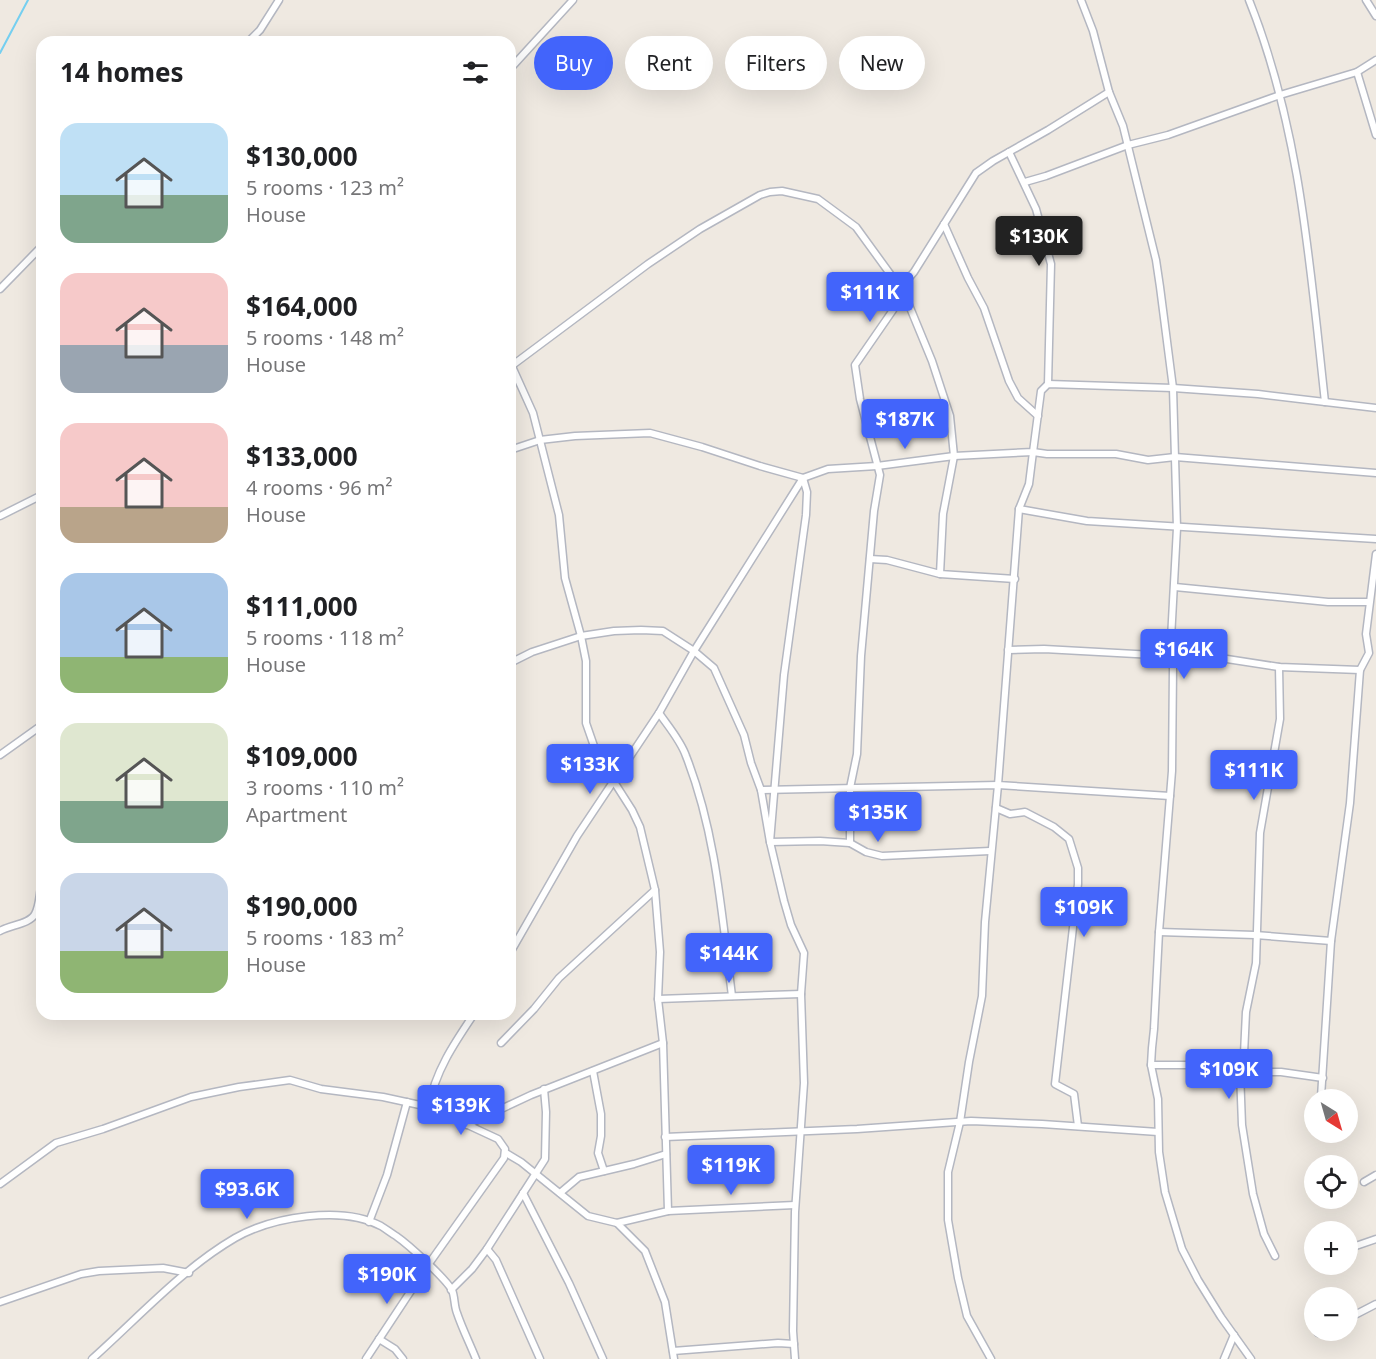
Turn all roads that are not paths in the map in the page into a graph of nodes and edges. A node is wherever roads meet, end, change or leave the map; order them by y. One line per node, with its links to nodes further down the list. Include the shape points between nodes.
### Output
1 (279, 0): 7 (street)
2 (573, 0): 9 (street)
3 (1081, 0): 11 (street)
4 (1249, 0): 12 (street)
5 (1366, 0): 6 (street)
6 (1376, 16)
7 (255, 36)
8 (1376, 60): 10 (street)
9 (516, 62)
10 (1357, 72): 12 (street); 13 (street)
11 (1109, 92): 14 (street); 15 (street)
12 (1280, 95): 14 (street); 25 (street, via 1303,210)
13 (1376, 135)
14 (1128, 145): 16 (street); 24 (street, via 1156,260)
15 (1009, 152): 16 (street); 17 (street, via 976,173)
16 (1025, 182): 23 (street, via 1051,264)
17 (944, 224): 19 (street); 27 (street, via 984,308 1018,398)
18 (36, 252): 20 (street)
19 (901, 287): 21 (street, via 856,227 818,199 770,192 700,229); 31 (street, via 950,416); 33 (street, via 893,310 855,365)
20 (0, 289)
21 (516, 361)
22 (516, 376): 28 (street)
23 (1048, 384): 24 (street); 27 (street, via 1041,391)
24 (1173, 388): 25 (street); 32 (street)
25 (1325, 402): 26 (street)
26 (1376, 408)
27 (1038, 416): 30 (street)
28 (540, 440): 29 (street); 35 (street, via 650,433); 47 (street, via 558,515 565,578)
29 (516, 448)
30 (1033, 452): 31 (street); 32 (street, via 1116,454 1148,460); 37 (street, via 1029,484)
31 (954, 456): 33 (street); 43 (street, via 943,514)
32 (1175, 457): 34 (street); 39 (street)
33 (877, 466): 35 (street, via 828,469); 42 (street, via 880,475)
34 (1376, 473)
35 (803, 477): 49 (street); 63 (street, via 806,515 784,675)
36 (36, 498): 38 (street)
37 (1019, 509): 39 (street, via 1087,521); 44 (street)
38 (0, 516)
39 (1177, 528): 40 (street); 45 (street)
40 (1376, 539)
41 (1376, 554): 46 (street)
42 (870, 559): 43 (street); 61 (street, via 857,754)
43 (940, 574): 44 (street)
44 (1015, 579): 50 (street)
45 (1175, 587): 46 (street, via 1328,602); 52 (street)
46 (1369, 602): 51 (street)
47 (581, 636): 49 (street, via 614,631 663,632); 53 (street); 59 (street, via 586,661 586,723)
48 (1376, 646): 51 (street)
49 (694, 651): 56 (street); 62 (street, via 714,668 744,735)
50 (1008, 651): 52 (street, via 1044,649); 60 (street)
51 (1369, 652): 55 (street)
52 (1170, 657): 54 (street, via 1227,659); 64 (street)
53 (516, 660)
54 (1279, 668): 55 (street); 73 (street, via 1280,719 1260,832)
55 (1360, 669): 74 (street, via 1350,803)
56 (659, 713): 59 (street); 77 (street, via 686,754 701,805 716,867)
57 (36, 729): 58 (street)
58 (0, 755)
59 (613, 781): 69 (street, via 640,827); 75 (street)
60 (998, 785): 61 (street); 64 (street); 65 (street)
61 (850, 788): 63 (street); 67 (street)
62 (761, 790): 63 (street); 66 (street)
63 (774, 790): 66 (street)
64 (1170, 796): 72 (street)
65 (996, 808): 68 (street); 92 (street, via 1010,814 1025,812 1054,827 1069,839 1078,868 1055,1084 1074,1094)
66 (770, 842): 67 (street); 76 (street, via 791,925 804,953)
67 (850, 843): 68 (street, via 882,856)
68 (990, 851): 90 (street, via 982,996)
69 (655, 890): 78 (street, via 660,952); 80 (street, via 559,978)
70 (36, 913): 71 (street, via 32,919)
71 (0, 931)
72 (1159, 932): 73 (street); 82 (street)
73 (1255, 935): 74 (street); 84 (street, via 1256,963)
74 (1331, 941): 85 (street)
75 (516, 943)
76 (801, 994): 77 (street); 93 (street)
77 (732, 996): 78 (street)
78 (658, 999): 81 (street)
79 (470, 1020): 89 (street, via 452,1046)
80 (501, 1043)
81 (663, 1043): 83 (street); 95 (street)
82 (1151, 1065): 84 (street, via 1200,1065); 94 (street, via 1158,1099)
83 (593, 1071): 86 (street); 98 (street, via 601,1114 598,1153)
84 (1240, 1072): 85 (street); 112 (street, via 1242,1125 1253,1194 1264,1234)
85 (1323, 1078): 87 (street)
86 (544, 1089): 91 (street); 99 (street, via 545,1159)
87 (1322, 1089)
88 (407, 1102): 89 (street); 102 (street, via 321,1089 290,1080 239,1087 191,1097 56,1143); 107 (street)
89 (429, 1107): 91 (street)
90 (960, 1122): 92 (street); 93 (street); 131 (street, via 948,1172 948,1220 967,1316)
91 (467, 1125): 96 (street, via 498,1139)
92 (1078, 1126): 94 (street)
93 (802, 1131): 95 (street); 105 (street)
94 (1158, 1132): 119 (street, via 1165,1192 1182,1249)
95 (665, 1137): 97 (street)
96 (506, 1154): 99 (street); 113 (street)
97 (666, 1154): 98 (street); 106 (street)
98 (604, 1171): 104 (street, via 579,1177)
99 (535, 1175): 103 (street); 104 (street)
100 (1376, 1175): 101 (street)
101 (1364, 1182)
102 (0, 1184)
103 (523, 1193): 111 (street); 128 (street)
104 (560, 1193): 108 (street, via 588,1216)
105 (795, 1205): 106 (street); 121 (street)
106 (668, 1211): 108 (street)
107 (369, 1222): 113 (street, via 405,1242); 114 (street, via 320,1215 277,1222 236,1238)
108 (617, 1224): 122 (street, via 645,1251 665,1302)
109 (1376, 1239): 110 (street)
110 (1358, 1245)
111 (487, 1249): 115 (street); 127 (street, via 496,1260)
112 (1275, 1256)
113 (428, 1265): 115 (street); 120 (street)
114 (189, 1273): 116 (street, via 163,1269 99,1270); 123 (street)
115 (451, 1290): 126 (street)
116 (0, 1302)
117 (1376, 1304): 118 (street)
118 (1358, 1313)
119 (1234, 1335): 132 (street); 133 (street)
120 (379, 1339): 124 (street); 125 (street)
121 (794, 1344): 122 (street); 130 (street)
122 (673, 1351): 129 (street)
123 (92, 1359)
124 (366, 1359)
125 (403, 1359)
126 (476, 1359)
127 (540, 1359)
128 (603, 1359)
129 (674, 1359)
130 (795, 1359)
131 (991, 1359)
132 (1224, 1359)
133 (1251, 1359)

